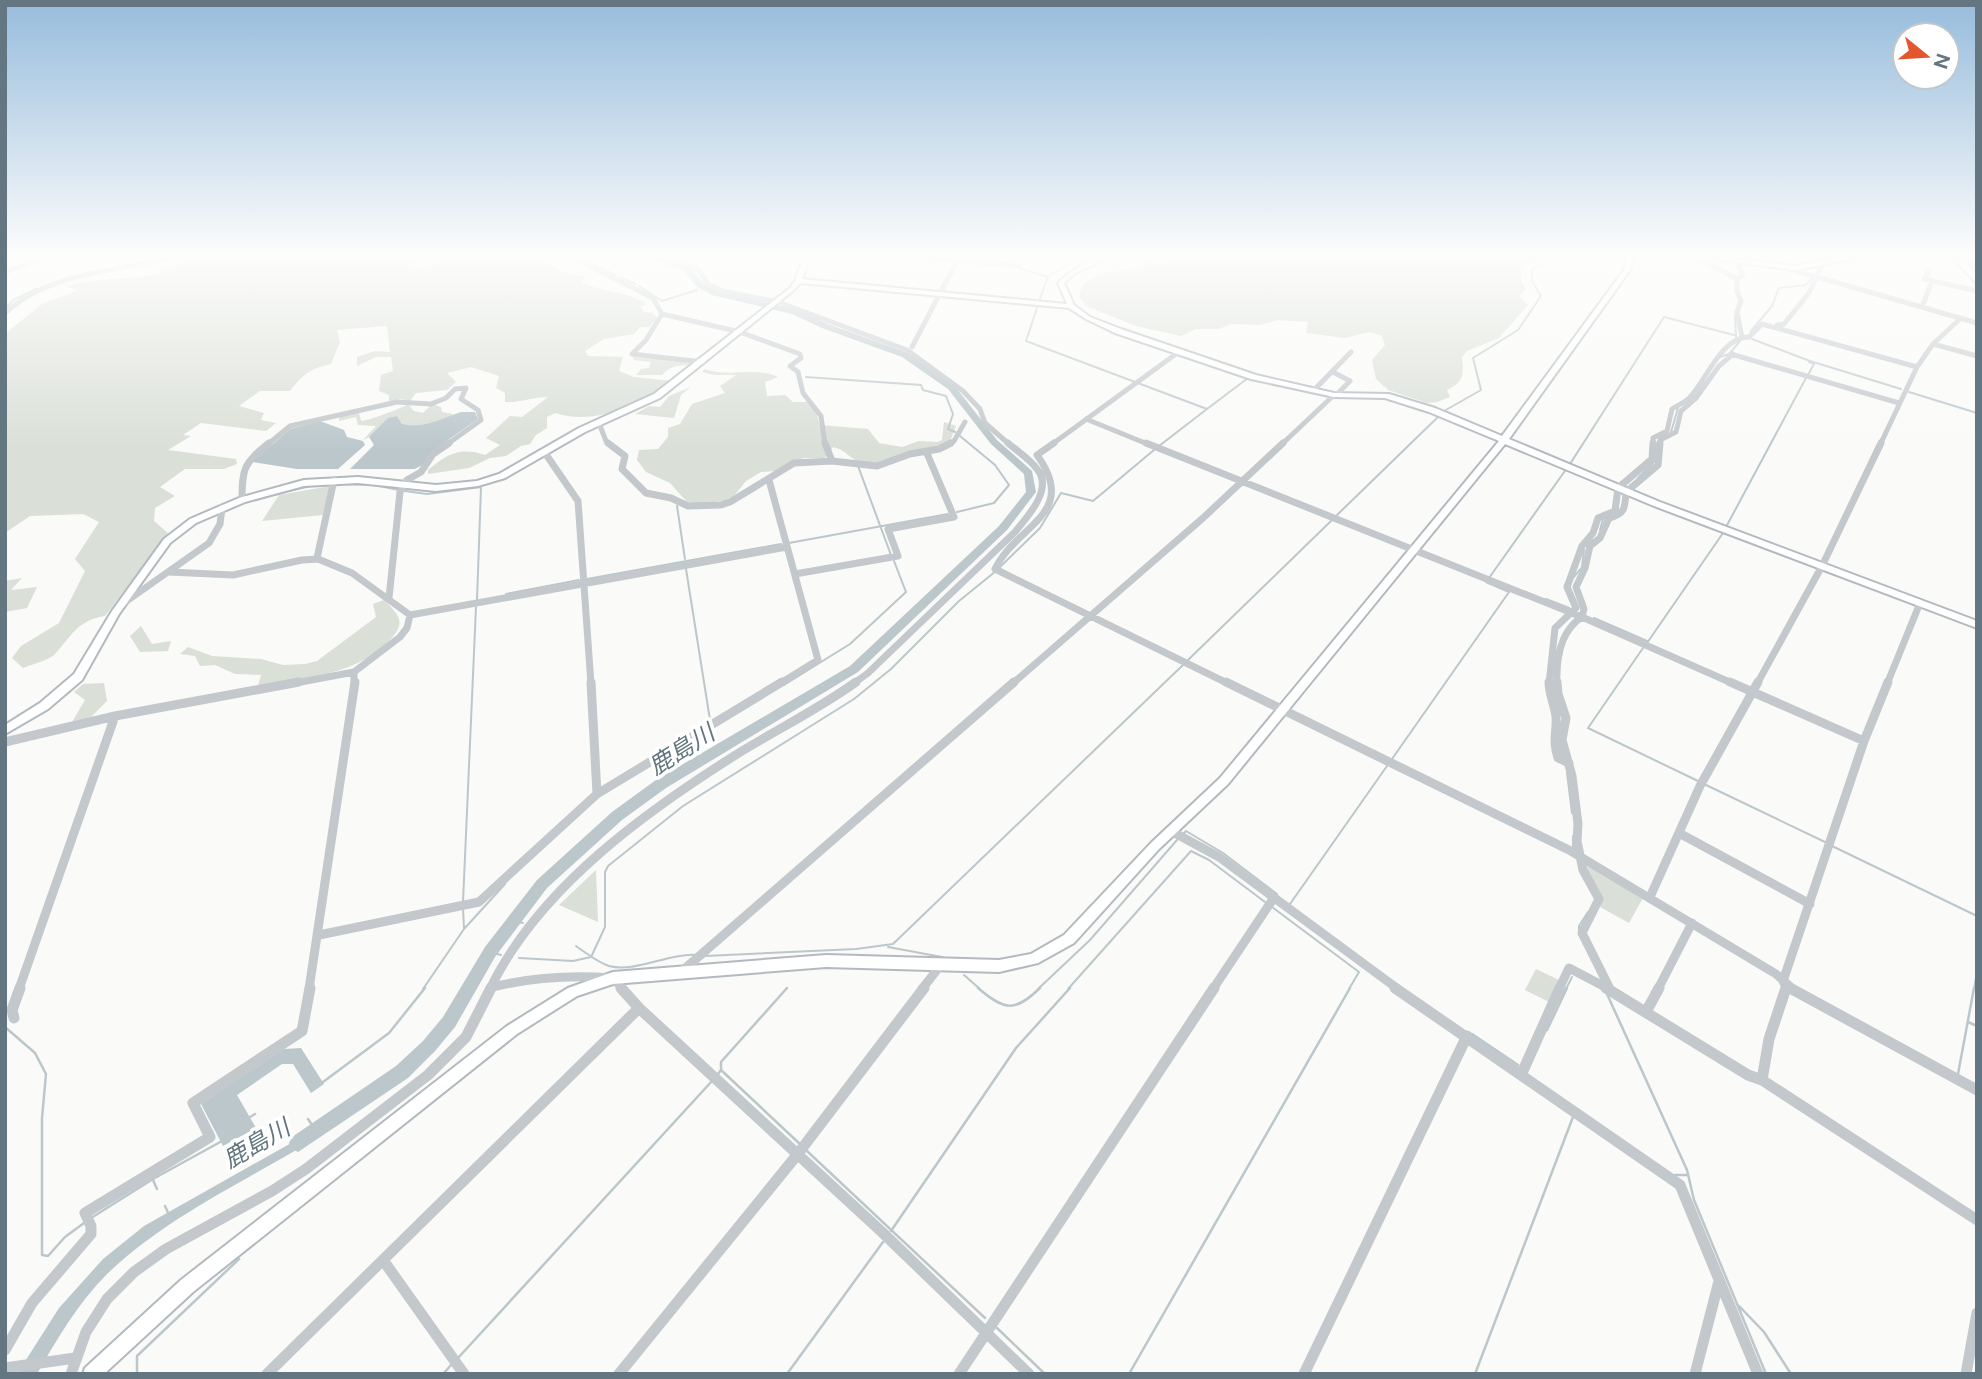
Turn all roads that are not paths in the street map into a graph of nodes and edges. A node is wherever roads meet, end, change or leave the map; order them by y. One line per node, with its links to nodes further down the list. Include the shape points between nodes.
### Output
1 (657, 320): 21 (street, via 632,354)
2 (690, 320): 12 (street)
3 (754, 320): 12 (street)
4 (822, 320): 35 (street, via 906,350 962,391 981,410 985,423)
5 (926, 320): 15 (street)
6 (1095, 320): 16 (street)
7 (1591, 320): 30 (street)
8 (1738, 320): 13 (street)
9 (1787, 320): 11 (street)
10 (1958, 320): 14 (street)
11 (1774, 326): 13 (street, via 1759,325 1749,337); 22 (street)
12 (740, 332): 21 (street); 34 (street, via 803,356 790,366 799,372 803,393 821,416)
13 (1740, 338): 18 (street)
14 (1933, 344): 20 (street); 22 (street)
15 (912, 347)
16 (1180, 351): 24 (street, via 1241,373); 27 (street)
17 (1352, 352): 23 (street)
18 (1725, 352): 19 (street); 40 (street, via 1714,359 1690,398 1672,410 1667,431 1653,438 1652,459)
19 (1733, 354): 26 (street); 40 (street, via 1723,359 1695,402 1681,411 1676,432 1660,440 1658,465)
20 (1977, 356)
21 (703, 362): 29 (street, via 657,396)
22 (1917, 367): 26 (street)
23 (1333, 372): 24 (street); 25 (street, via 1350,381)
24 (1314, 390): 25 (street)
25 (1338, 395): 30 (street, via 1386,396); 38 (street)
26 (1899, 403): 46 (street)
27 (1086, 419): 33 (street); 38 (street)
28 (965, 422): 31 (street, via 949,446)
29 (599, 423): 32 (street); 37 (street, via 607,441 625,456 624,474 646,493 688,506 721,505)
30 (1504, 440): 40 (street); 44 (street)
31 (926, 451): 34 (street, via 877,466); 48 (street, via 954,517 888,528 898,556)
32 (545, 453): 39 (street, via 478,483 436,488); 49 (street, via 578,501)
33 (1037, 455): 35 (street, via 1033,457); 55 (street, via 1049,468 1054,494 1038,522 995,565)
34 (832, 461): 37 (street, via 794,463)
35 (1039, 470): 79 (street, via 1043,490 1036,506 895,649 845,690 670,797 618,837 544,912 501,968)
36 (334, 480): 39 (street); 41 (street); 45 (street)
37 (769, 480): 43 (street)
38 (1243, 480): 44 (street); 55 (street)
39 (404, 485): 41 (street, via 438,450 481,420 478,410 461,399 466,388 455,389 431,404 397,402 290,426 249,459 242,473); 50 (street)
40 (1622, 490): 46 (street); 53 (street, via 1615,511 1598,518 1568,578 1567,588 1576,608); 56 (street, via 1625,510 1605,522 1604,533 1590,546 1584,570 1575,582 1584,609)
41 (242, 500): 42 (street)
42 (222, 508): 47 (street, via 215,535); 52 (street, via 193,521 167,541)
43 (786, 547): 48 (street); 49 (street)
44 (1413, 550): 53 (street); 60 (street)
45 (317, 558): 47 (street, via 230,575); 50 (street)
46 (1822, 566): 51 (street); 59 (street)
47 (169, 572): 52 (street)
48 (795, 574): 66 (street, via 818,660)
49 (585, 583): 54 (street); 66 (street)
50 (389, 598): 54 (street)
51 (1920, 603): 57 (street); 63 (street)
52 (121, 605): 62 (street, via 78,677)
53 (1572, 612): 56 (street); 65 (street, via 1555,628 1549,674 1556,716 1553,742 1558,758)
54 (410, 615): 58 (street, via 400,637)
55 (1090, 615): 60 (street); 76 (street)
56 (1582, 617): 59 (street); 65 (street, via 1563,636 1557,676 1566,718 1562,740)
57 (1977, 625)
58 (354, 672): 61 (street); 74 (street)
59 (1753, 691): 63 (street); 67 (street, via 1701,783)
60 (1282, 709): 68 (street); 69 (street)
61 (115, 716): 64 (street); 83 (street, via 12,1010)
62 (5, 730)
63 (1864, 741): 72 (street)
64 (5, 742)
65 (1569, 763): 69 (street)
66 (597, 794): 74 (street, via 479,902)
67 (1679, 833): 70 (street); 72 (street)
68 (1177, 834): 71 (street, via 1219,857); 75 (street, via 1058,947 1033,959 999,966)
69 (1581, 858): 70 (street); 80 (street, via 1599,899 1582,933)
70 (1650, 897): 73 (street)
71 (1270, 904): 84 (street); 93 (street)
72 (1810, 904): 78 (street)
73 (1692, 923): 78 (street); 82 (street)
74 (319, 935): 94 (street, via 302,1031 193,1103 210,1137 85,1213 91,1234 42,1289)
75 (940, 965): 76 (street, via 847,960); 88 (street)
76 (680, 973): 77 (street)
77 (613, 978): 79 (street, via 557,974); 81 (street); 99 (street, via 573,992 512,1030 187,1286)
78 (1783, 981): 86 (street, via 1787,990 1769,1039); 87 (street)
79 (493, 986): 95 (street, via 471,1029 444,1062 264,1197 172,1244 132,1272 103,1303)
80 (1605, 987): 82 (street); 85 (street, via 1569,968)
81 (639, 1008): 88 (street); 90 (street)
82 (1646, 1012): 86 (street)
83 (14, 1018)
84 (1467, 1036): 85 (street); 104 (street)
85 (1522, 1073): 91 (street, via 1680,1185)
86 (1762, 1080): 89 (street)
87 (1977, 1090)
88 (797, 1154): 93 (street); 101 (street)
89 (1977, 1220)
90 (383, 1260): 96 (street); 100 (street)
91 (1718, 1281): 105 (street); 106 (street)
92 (1977, 1313): 107 (street)
93 (985, 1331): 102 (street); 103 (street)
94 (5, 1350)
95 (69, 1359): 97 (street); 98 (street)
96 (458, 1365)
97 (5, 1368)
98 (71, 1374)
99 (90, 1374)
100 (267, 1374)
101 (619, 1374)
102 (959, 1374)
103 (1029, 1374)
104 (1304, 1374)
105 (1695, 1374)
106 (1758, 1374)
107 (1966, 1374)

